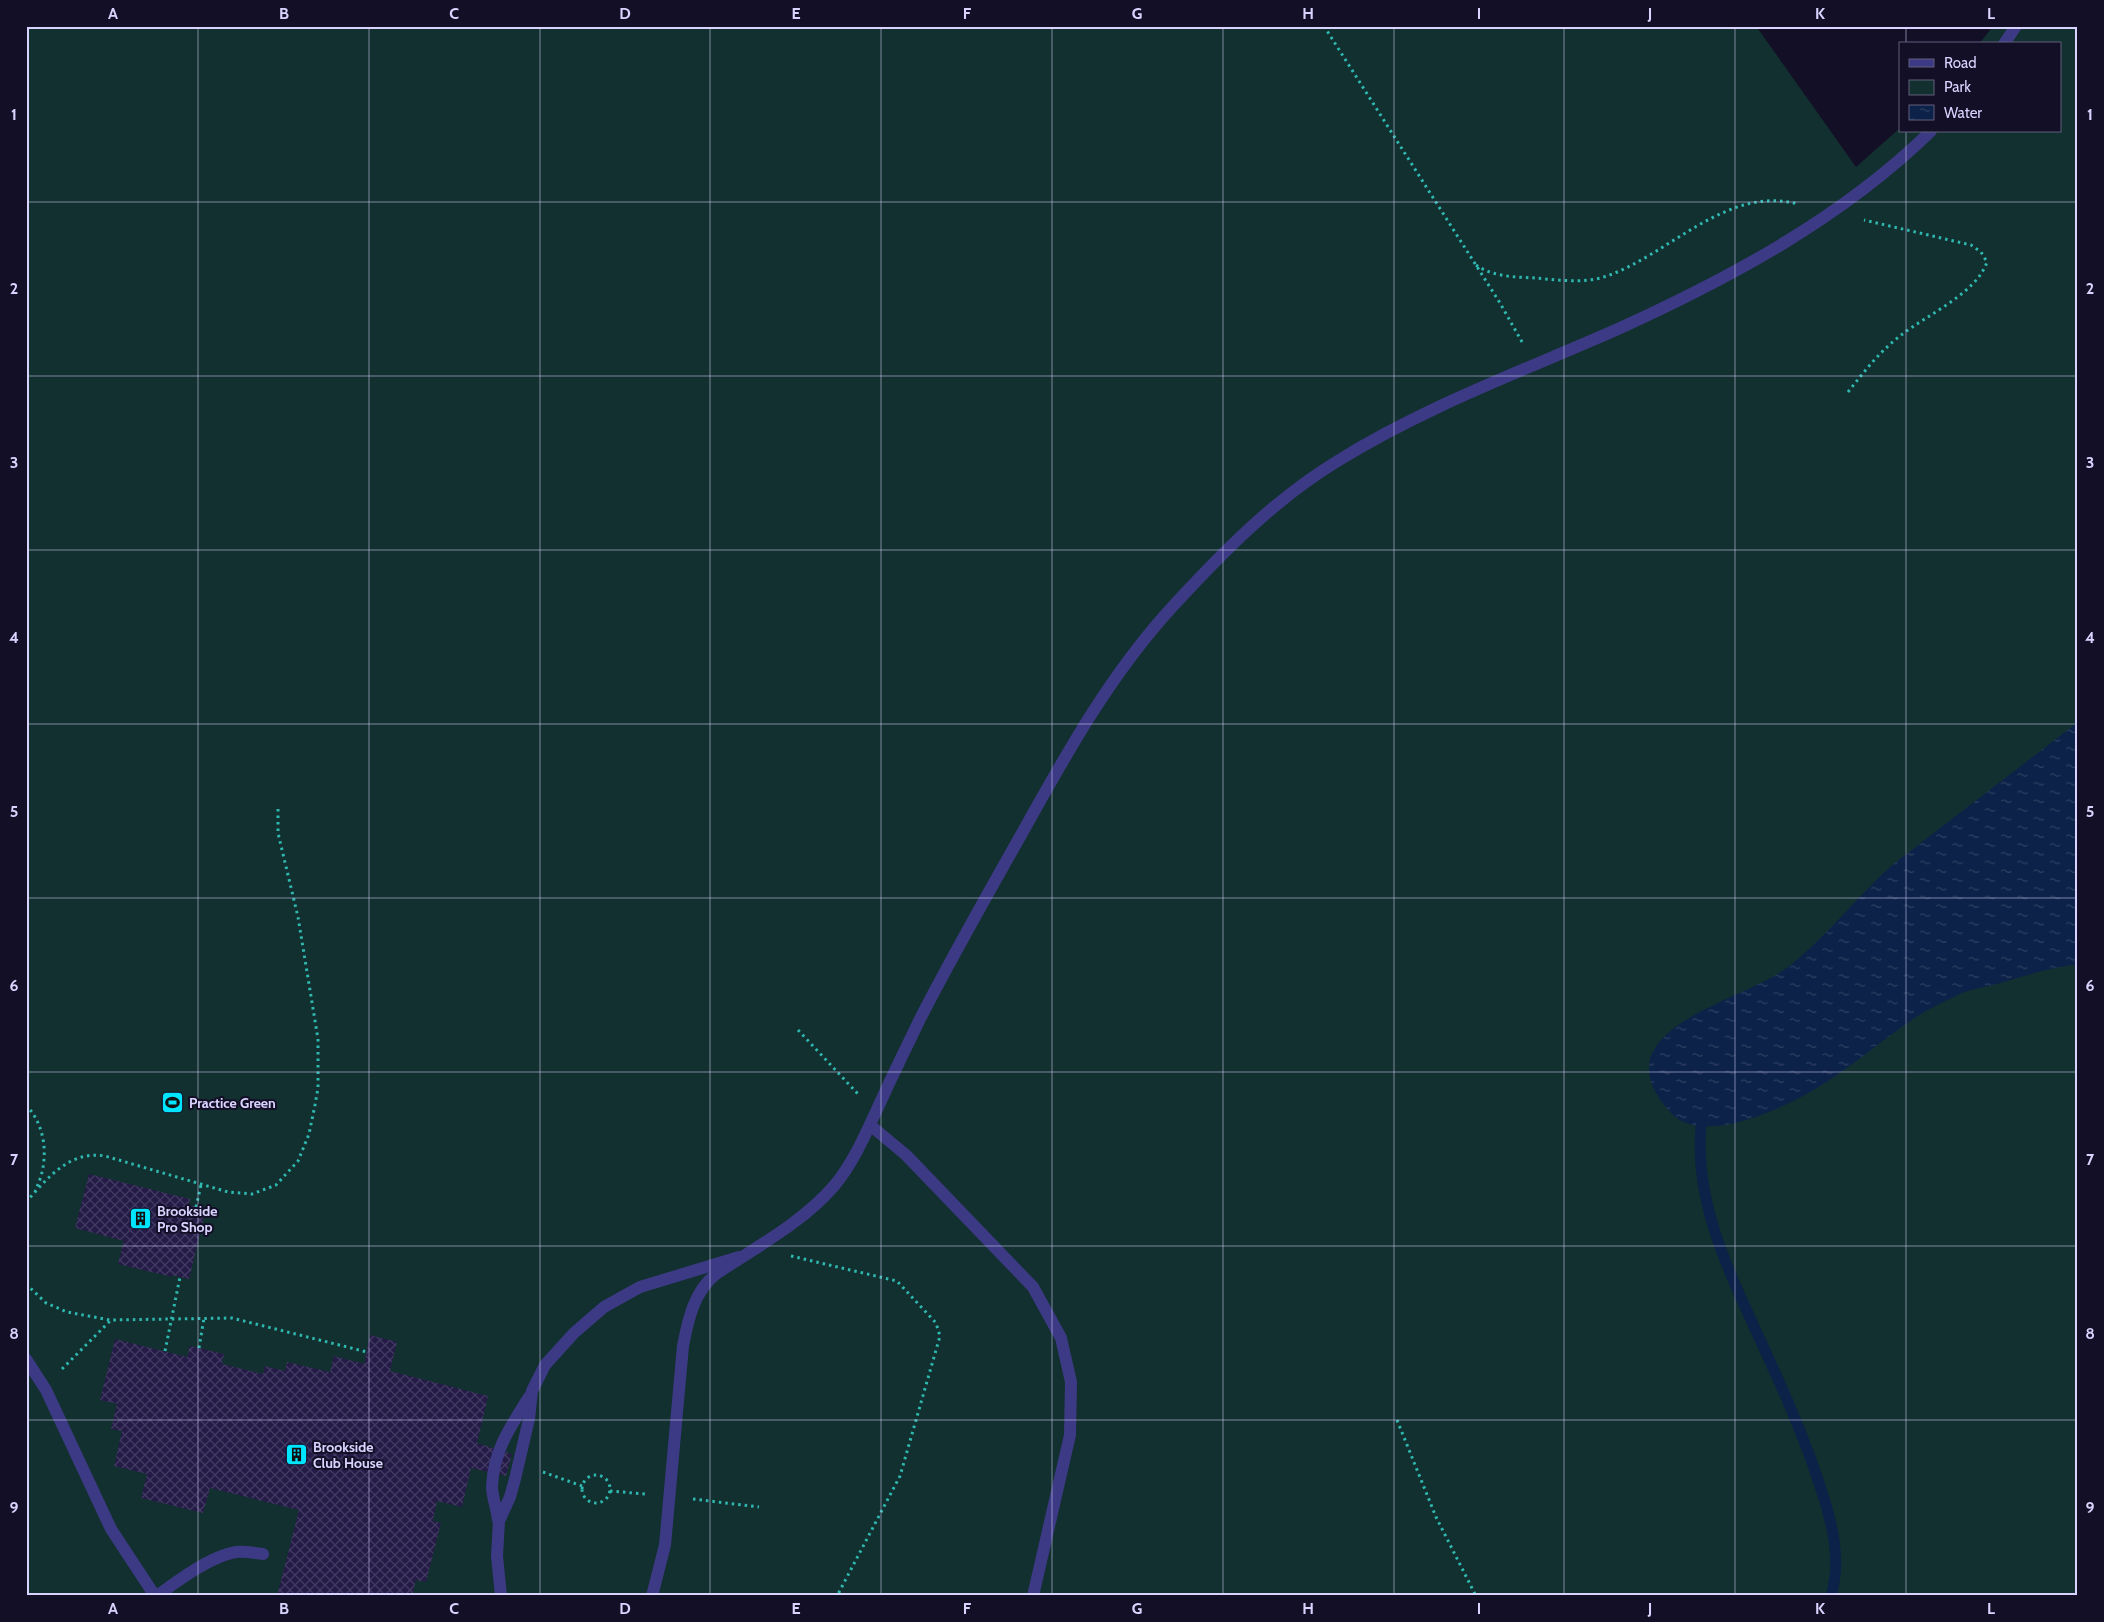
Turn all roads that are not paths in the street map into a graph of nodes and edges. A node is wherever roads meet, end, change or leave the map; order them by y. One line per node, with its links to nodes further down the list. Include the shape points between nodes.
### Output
1 (2016, 26): 2 (street)
2 (2005, 42)
3 (1930, 132): 4 (street, via 1869,184 1820,220 1753,262 1652,313 1384,435 1332,464 1259,519 1174,605 1124,667 1076,738 978,909)
4 (870, 1125): 5 (street, via 846,1169 827,1194 808,1212); 13 (street, via 906,1155 1033,1287 1061,1338 1071,1382 1070,1435)
5 (746, 1255): 7 (street, via 640,1287 604,1307 545,1365); 12 (street, via 706,1283 694,1303 686,1331 680,1363 665,1545)
6 (26, 1359): 10 (street, via 41,1382 111,1529)
7 (532, 1391): 8 (street, via 519,1464); 8 (street, via 502,1442 492,1487)
8 (498, 1525): 11 (street, via 497,1562)
9 (263, 1554): 10 (street, via 230,1554 186,1576)
10 (156, 1596)
11 (501, 1596)
12 (652, 1596)
13 (1033, 1596)

